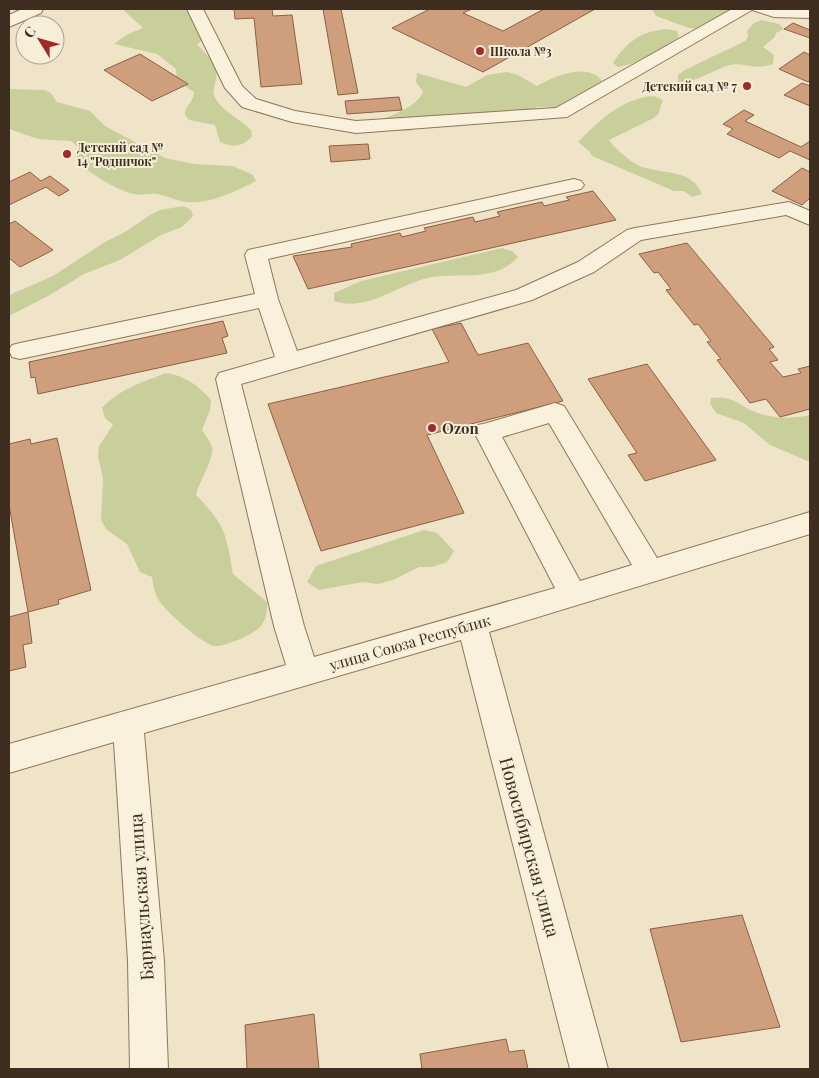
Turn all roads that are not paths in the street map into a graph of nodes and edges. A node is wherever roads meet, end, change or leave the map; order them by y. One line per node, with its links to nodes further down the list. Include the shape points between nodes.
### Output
1 (35, 9): 6 (street)
2 (195, 9): 3 (street, via 234,88 249,104 356,128 560,113)
3 (744, 9)
4 (759, 9): 5 (street)
5 (810, 12)
6 (9, 22)
7 (574, 185): 9 (street, via 256,255)
8 (810, 219): 11 (street, via 789,208 635,235 586,268 524,295)
9 (268, 299): 10 (street); 11 (street)
10 (20, 351)
11 (289, 362): 16 (street, via 228,379 289,626)
12 (807, 531): 13 (street, улица Союза Республик)
13 (650, 571): 14 (street, улица Союза Республик); 14 (street, via 555,412 487,432)
14 (572, 594): 15 (street, улица Союза Республик)
15 (472, 624): 16 (street, улица Союза Республик); 20 (street, Новосибирская улица)
16 (304, 673): 17 (street, улица Союза Республик)
17 (128, 725): 18 (street, улица Союза Республик); 19 (street, Барнаульская улица, via 146,961)
18 (9, 758)
19 (149, 1069)
20 (589, 1069)

